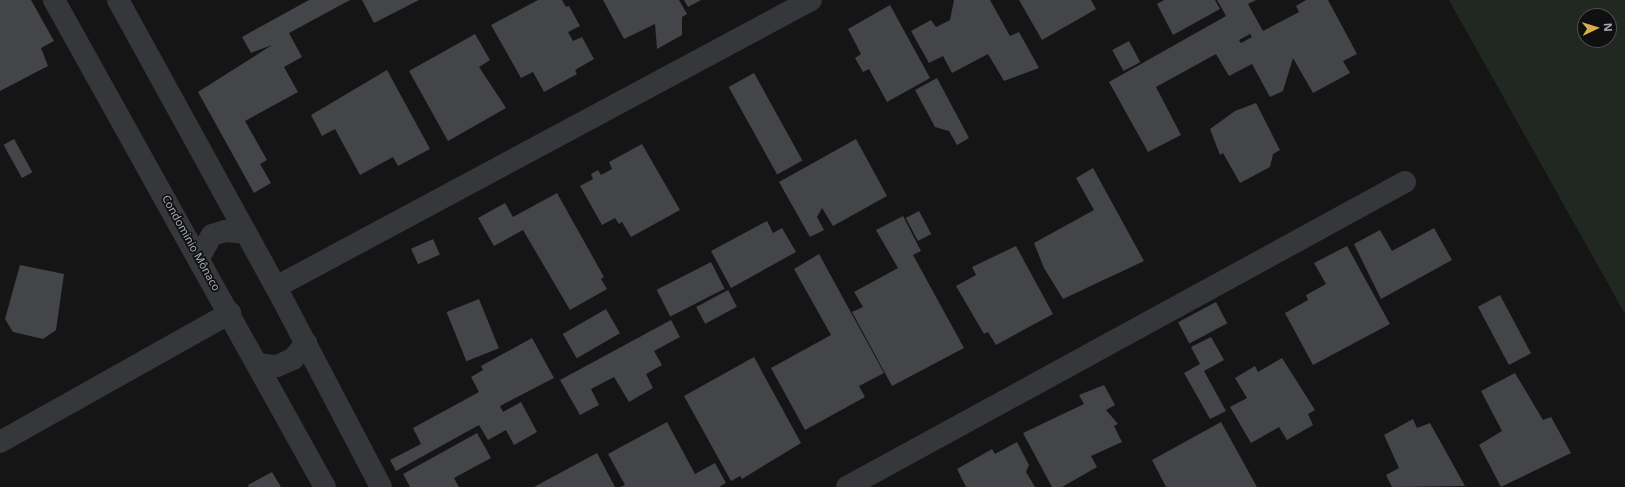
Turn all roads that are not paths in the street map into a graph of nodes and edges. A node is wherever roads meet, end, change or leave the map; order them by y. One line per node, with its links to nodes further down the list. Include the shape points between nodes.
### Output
1 (54, 0): 6 (street, Condominio Mônaco)
2 (118, 0): 5 (street)
3 (811, 0): 7 (street)
4 (1406, 182): 14 (street)
5 (246, 233): 6 (street, via 225,231 212,235); 7 (street)
6 (199, 258): 8 (street, Condominio Mônaco)
7 (276, 287): 9 (street)
8 (230, 313): 10 (street, Condominio Mônaco); 11 (street)
9 (306, 343): 10 (street, via 293,358 277,366); 13 (street)
10 (257, 364): 12 (street, Condominio Mônaco)
11 (0, 442)
12 (325, 487)
13 (381, 487)
14 (847, 487)

